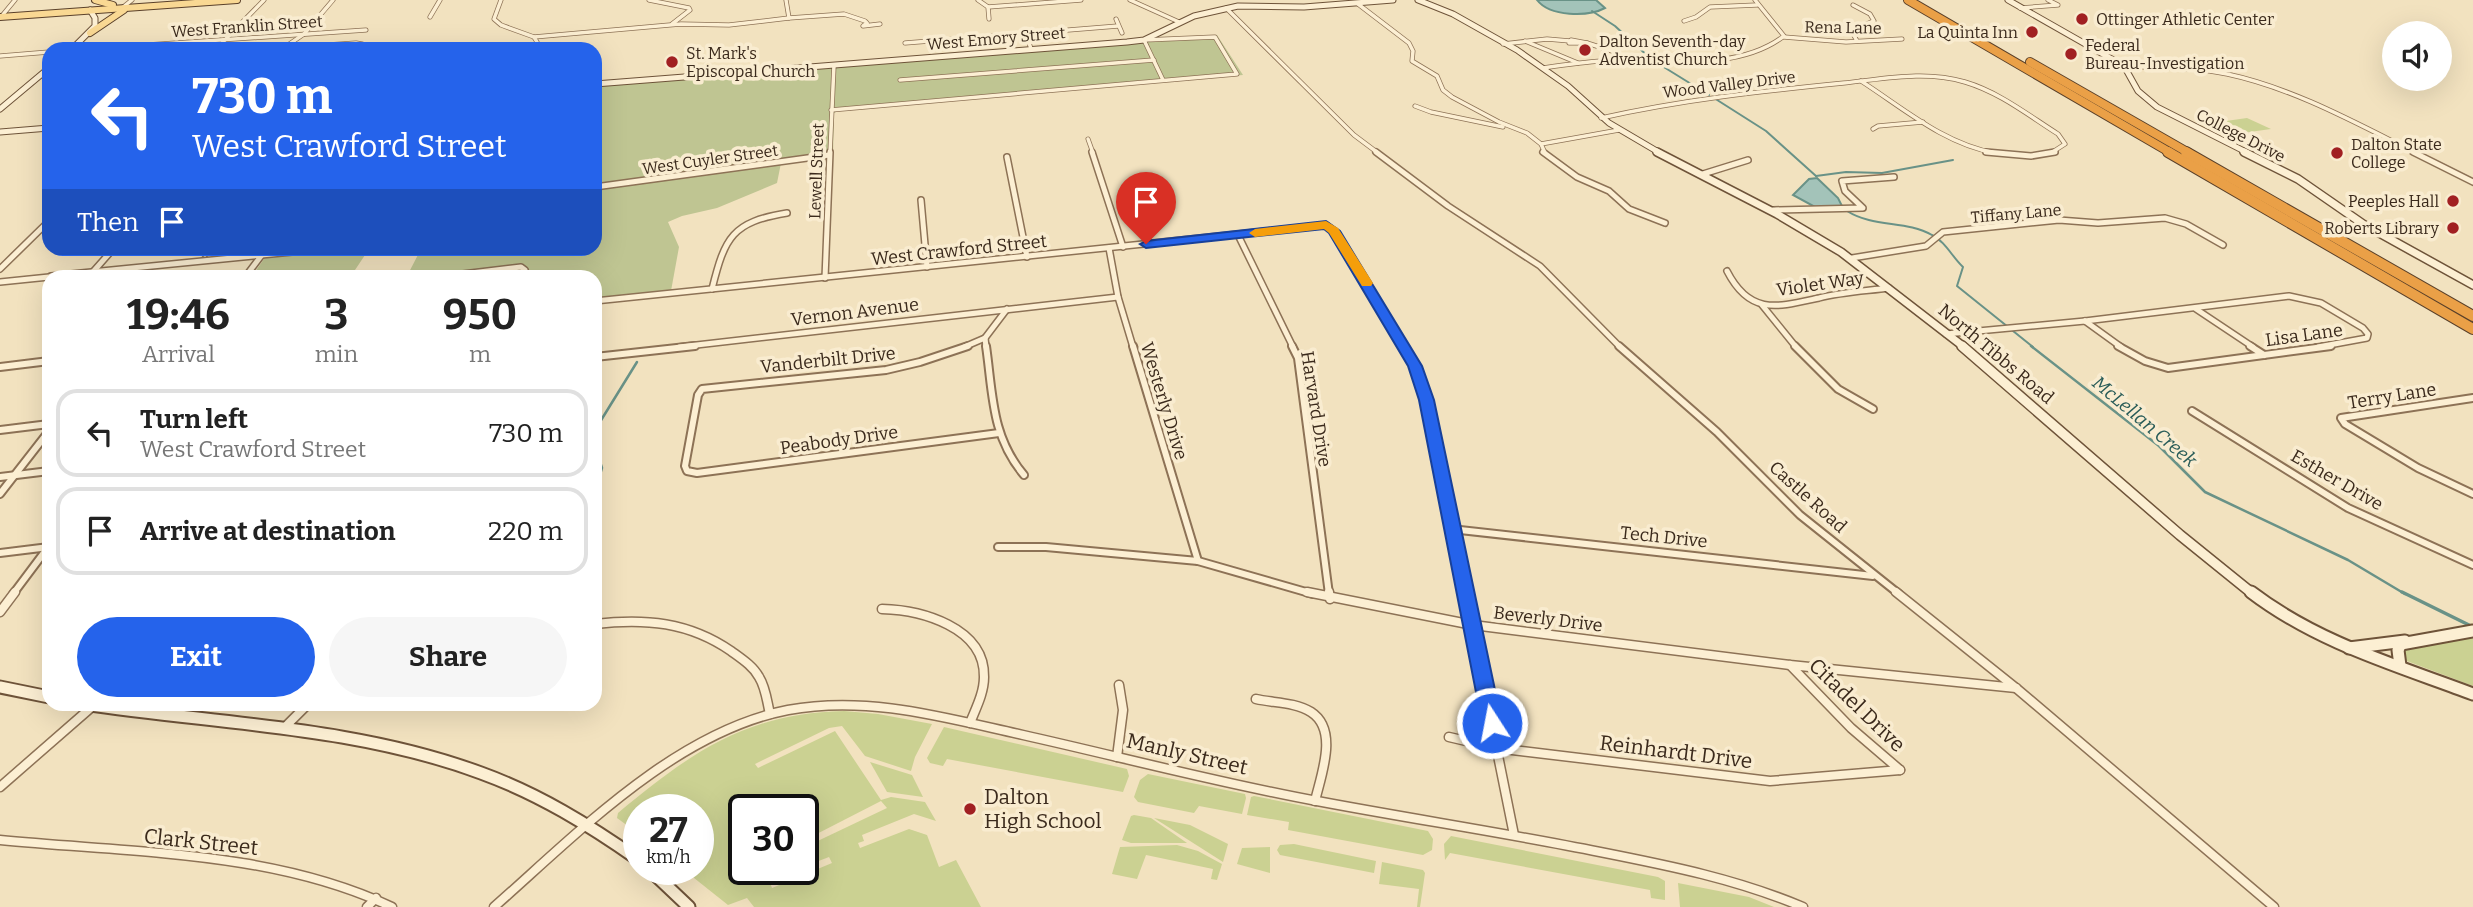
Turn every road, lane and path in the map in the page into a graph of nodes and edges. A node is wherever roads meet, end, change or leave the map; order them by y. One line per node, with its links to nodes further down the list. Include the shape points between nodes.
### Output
1 (15, 0): 33 (street)
2 (89, 0): 32 (main road)
3 (95, 0): 27 (main road)
4 (237, 0): 21 (main road)
5 (264, 0): 50 (street)
6 (333, 0): 47 (street)
7 (440, 0): 34 (street)
8 (502, 0): 48 (street, via 494,19)
9 (649, 0): 28 (street)
10 (786, 0): 35 (street)
11 (978, 0): 29 (street)
12 (1081, 0): 29 (street)
13 (1130, 0): 39 (street)
14 (1393, 0): 25 (street, West Emory Street)
15 (1418, 0): 61 (street, North Tibbs Road)
16 (1908, 0): 131 (highway)
17 (1923, 0): 129 (highway)
18 (2008, 0): 31 (street, College Drive)
19 (2048, 0): 31 (street, via 2058,5)
20 (203, 1): 21 (main road); 24 (main road)
21 (214, 1)
22 (694, 2): 28 (street)
23 (1756, 3): 38 (street, via 1710,7); 49 (street)
24 (131, 4): 27 (main road); 44 (main road)
25 (1358, 4): 30 (street, West Emory Street); 81 (street, via 1409,43 1412,61 1437,76 1443,90)
26 (1853, 5): 54 (street, via 1874,21 1852,30)
27 (122, 8): 32 (main road)
28 (689, 8): 41 (street)
29 (988, 8): 36 (street)
30 (1226, 8): 39 (street, West Emory Street); 159 (street, Castle Road, via 1390,164 1540,266 1800,515)
31 (2020, 8): 69 (street, College Drive)
32 (90, 10): 33 (main road); 44 (street, via 96,22)
33 (1, 17)
34 (430, 17)
35 (789, 18): 40 (street, via 844,13 865,21 863,26); 41 (street)
36 (989, 19)
37 (1116, 19): 42 (street)
38 (1684, 21)
39 (1179, 22): 51 (street, West Emory Street)
40 (880, 24)
41 (670, 25): 48 (street)
42 (1118, 26): 45 (street); 46 (street)
43 (366, 30): 47 (street, West Franklin Street)
44 (90, 33): 55 (street)
45 (1026, 33): 60 (street); 62 (street)
46 (1122, 33)
47 (304, 34): 50 (street, West Franklin Street); 58 (street)
48 (534, 37): 59 (street)
49 (1784, 37): 54 (street, Rena Lane); 66 (street, via 1765,50 1737,56)
50 (226, 39): 56 (street, West Franklin Street); 57 (street)
51 (1144, 40): 62 (street, West Emory Street); 65 (street); 73 (street, via 1215,37 1237,74)
52 (1902, 40): 54 (street, Rena Lane)
53 (1525, 41): 61 (street); 66 (street, via 1579,39); 67 (street)
54 (1857, 41)
55 (80, 42)
56 (185, 42)
57 (223, 42)
58 (292, 42)
59 (537, 42)
60 (905, 43)
61 (1503, 44): 70 (street, North Tibbs Road)
62 (1031, 49): 68 (street, West Emory Street)
63 (42, 53): 64 (street)
64 (0, 56)
65 (1154, 60): 72 (street); 73 (street)
66 (1625, 61): 67 (street)
67 (1578, 63): 70 (street)
68 (834, 65): 75 (street, West Emory Street); 78 (street, Lewell Street)
69 (2124, 66): 93 (street, via 2208,71 2241,78 2323,110); 121 (street, College Drive, via 2138,91 2157,107 2298,179 2363,224)
70 (1543, 68): 79 (street, North Tibbs Road)
71 (42, 74): 77 (street)
72 (900, 80)
73 (1163, 80): 78 (street)
74 (1861, 81): 79 (street, Wood Valley Drive, via 1716,96); 80 (street, Wood Valley Drive); 80 (street, Wood Valley Drive, via 1921,76 1964,82 2058,134 2065,144 2059,151 2038,155 1982,153)
75 (602, 83)
76 (1415, 106): 81 (street)
77 (0, 109)
78 (831, 110): 88 (street, Lewell Street)
79 (1601, 118): 84 (street, North Tibbs Road)
80 (1924, 122): 83 (street)
81 (1512, 128): 87 (street, via 1527,132)
82 (42, 129): 85 (street)
83 (1873, 129)
84 (1619, 130): 87 (street); 91 (street, North Tibbs Road)
85 (0, 132)
86 (1088, 139): 104 (street)
87 (1541, 144): 98 (street, via 1542,151 1577,177 1609,191 1629,209)
88 (829, 155): 94 (street, West Cuyler Street); 119 (street, Lewell Street)
89 (1007, 157): 108 (street)
90 (1748, 160): 91 (street)
91 (1703, 174): 96 (street, North Tibbs Road)
92 (1894, 177): 96 (street, via 1842,181 1845,191 1863,208)
93 (2473, 182)
94 (602, 186)
95 (921, 200): 110 (street)
96 (1773, 210): 109 (street, North Tibbs Road)
97 (787, 214): 123 (street, via 749,220 730,234)
98 (1665, 223)
99 (42, 229): 100 (street)
100 (39, 232): 101 (street); 111 (street)
101 (42, 232)
102 (1238, 234): 104 (street, West Crawford Street); 152 (street, West Crawford Street, via 1326,225 1334,231 1415,366); 160 (street, Harvard Drive, via 1298,358)
103 (2223, 245): 109 (street, Tiffany Lane, via 2165,218 2098,223 2059,220 1944,232 1926,246)
104 (1123, 247): 105 (street, West Crawford Street)
105 (1109, 248): 108 (street, West Crawford Street); 124 (street, Westerly Drive)
106 (107, 256): 112 (street)
107 (261, 256): 113 (street); 114 (street)
108 (1027, 257): 110 (street, West Crawford Street)
109 (1852, 258): 122 (street, North Tibbs Road)
110 (927, 267): 119 (street, West Crawford Street)
111 (0, 270)
112 (95, 270)
113 (129, 270)
114 (250, 270)
115 (496, 270): 116 (street)
116 (525, 270)
117 (1727, 271): 126 (street, Violet Way, via 1738,289)
118 (42, 278): 120 (street)
119 (825, 278): 123 (street, West Crawford Street)
120 (0, 282)
121 (2473, 285)
122 (1891, 288): 126 (street, Violet Way, via 1798,304); 132 (street, North Tibbs Road)
123 (712, 289): 125 (street, West Crawford Street)
124 (1118, 297): 127 (street, Vernon Avenue); 157 (street, Westerly Drive)
125 (602, 300)
126 (1762, 305): 139 (street, via 1782,332 1838,387)
127 (1007, 309): 133 (street); 134 (street, Vernon Avenue)
128 (2195, 309): 130 (street, Lisa Lane); 135 (street); 135 (street, Lisa Lane, via 2299,297 2334,310 2368,334 2357,342)
129 (2473, 316)
130 (2084, 320): 132 (street, Lisa Lane); 135 (street, Lisa Lane, via 2155,366)
131 (2473, 329)
132 (1946, 334): 167 (street, North Tibbs Road, via 2246,587 2294,621)
133 (985, 338): 143 (street); 145 (street, Vanderbilt Drive, via 958,352 863,373 702,389)
134 (602, 355)
135 (2264, 355)
136 (42, 362): 137 (street)
137 (0, 367)
138 (2473, 398): 151 (street, Terry Lane, via 2341,418 2418,468)
139 (1873, 409)
140 (2192, 411): 158 (street, Esther Drive, via 2348,508)
141 (42, 425): 142 (street)
142 (0, 430)
143 (999, 433): 145 (street, Peabody Drive, via 696,473); 148 (street, via 1008,456)
144 (42, 440): 147 (street)
145 (685, 466)
146 (42, 472): 147 (street)
147 (15, 475): 149 (street); 150 (street)
148 (1024, 475)
149 (0, 477)
150 (0, 494)
151 (2473, 494)
152 (1451, 529): 159 (street, Tech Drive); 164 (street)
153 (998, 547): 157 (street, Beverly Drive)
154 (42, 548): 155 (street)
155 (0, 553)
156 (42, 556): 162 (street)
157 (1198, 561): 160 (street, Beverly Drive)
158 (2473, 565)
159 (1875, 576): 172 (street, Castle Road)
160 (1330, 599): 164 (street, Beverly Drive)
161 (882, 608): 180 (street, via 938,620 975,647 982,660 984,685)
162 (0, 612)
163 (602, 623): 179 (street, via 646,619 674,623 710,638 740,657 760,678)
164 (1473, 625): 168 (street, Beverly Drive); 183 (street)
165 (2473, 631): 166 (street)
166 (2410, 641): 167 (street); 169 (street, via 2398,650)
167 (2347, 648): 169 (street, North Tibbs Road)
168 (1790, 665): 172 (street, Beverly Drive); 185 (street, Citadel Drive)
169 (2400, 666): 173 (street, North Tibbs Road)
170 (1119, 685): 184 (street, via 1124,710)
171 (0, 687): 174 (street)
172 (2016, 688): 199 (street, Castle Road)
173 (2473, 694)
174 (42, 696)
175 (1256, 699): 187 (street, via 1311,713 1324,727 1326,743)
176 (83, 711): 186 (street)
177 (145, 711): 181 (street)
178 (301, 711): 181 (street)
179 (770, 714): 180 (street, Manly Street, via 816,705 862,705); 188 (street, Manly Street, via 723,730 681,754)
180 (970, 723): 184 (street, Manly Street)
181 (284, 729): 188 (street, via 386,744 443,759 532,792)
182 (1449, 737): 183 (street, Reinhardt Drive)
183 (1496, 748): 185 (street, Reinhardt Drive, via 1770,781); 189 (street)
184 (1117, 757): 187 (street, Manly Street)
185 (1900, 770)
186 (0, 787)
187 (1315, 801): 189 (street, Manly Street)
188 (589, 826): 191 (street); 196 (street, Manly Street)
189 (1514, 835): 198 (street, Manly Street, via 1706,873)
190 (0, 840): 193 (street, Clark Street, via 270,867)
191 (623, 849)
192 (666, 885): 197 (street)
193 (376, 898): 194 (street); 195 (street, Clark Street)
194 (367, 907)
195 (392, 907)
196 (494, 907)
197 (689, 907)
198 (1803, 907)
199 (2274, 907)

